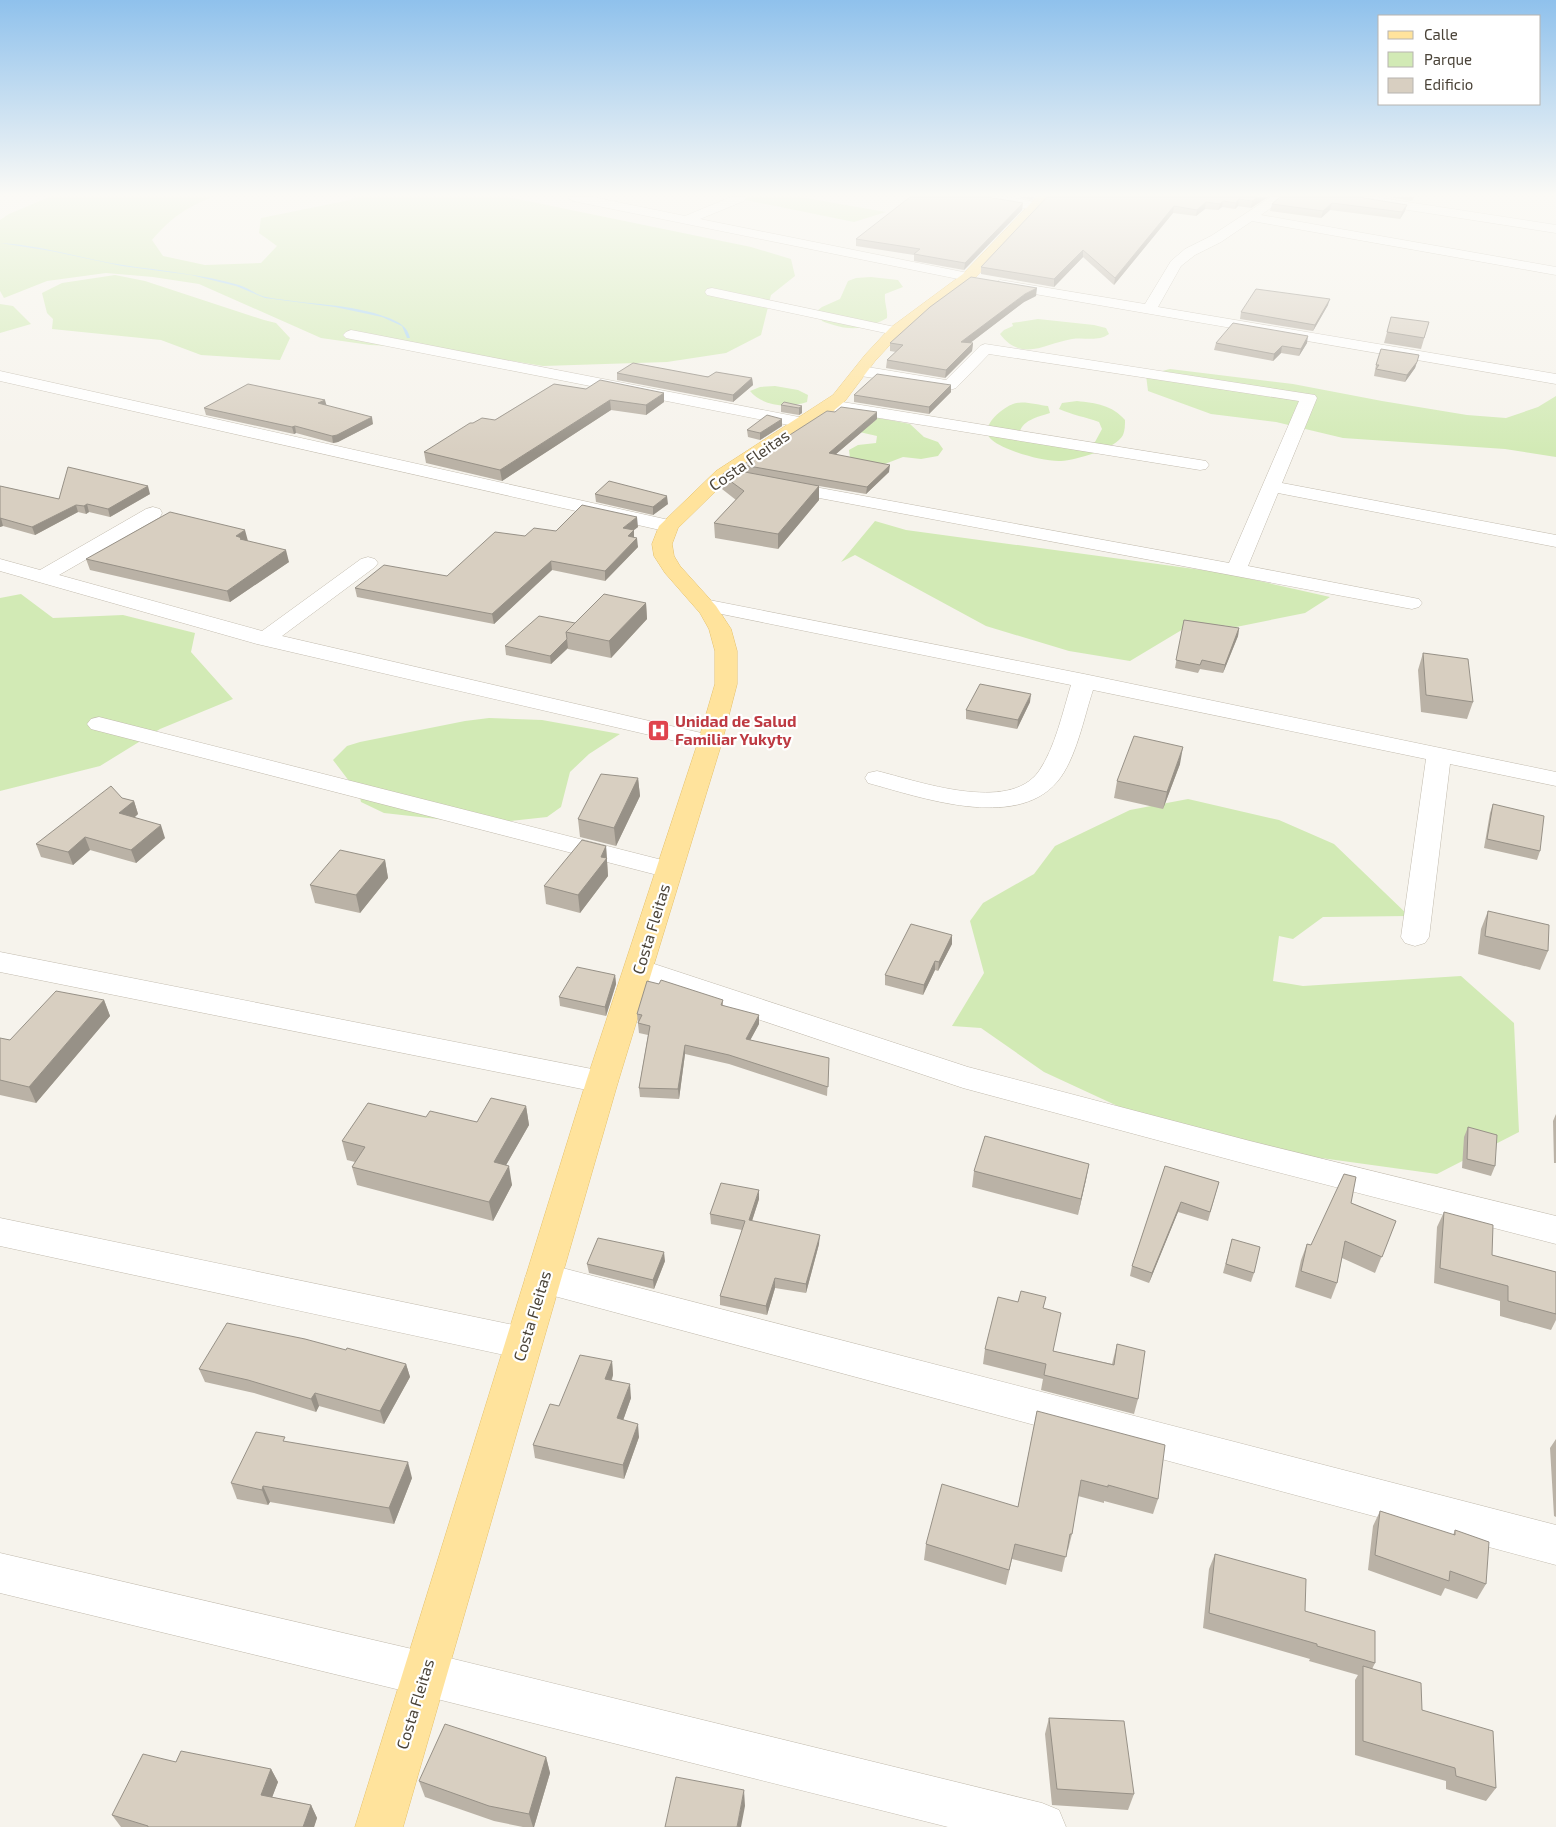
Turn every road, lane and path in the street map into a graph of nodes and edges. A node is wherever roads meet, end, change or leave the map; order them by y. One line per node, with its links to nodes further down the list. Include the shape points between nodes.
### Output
1 (960, 282): 6 (main road, Costa Fleitas)
2 (996, 282): 5 (street)
3 (1166, 282): 5 (street)
4 (712, 292): 6 (street)
5 (1150, 310): 10 (street)
6 (895, 331): 8 (main road, Costa Fleitas)
7 (351, 335): 12 (street)
8 (861, 370): 11 (main road, Costa Fleitas); 15 (street, via 950,385 985,349 1309,398)
9 (0, 376): 17 (street)
10 (1556, 379)
11 (830, 405): 12 (main road, Costa Fleitas); 13 (street)
12 (804, 423): 14 (main road, Costa Fleitas)
13 (1200, 465)
14 (722, 475): 17 (main road, Costa Fleitas); 21 (street)
15 (1272, 486): 18 (street); 21 (street)
16 (153, 514): 22 (street)
17 (669, 526): 23 (main road, Costa Fleitas, via 662,544 664,556)
18 (1556, 540)
19 (368, 563): 25 (street)
20 (0, 565): 22 (street)
21 (1236, 571): 24 (street)
22 (42, 577): 25 (street)
23 (704, 604): 26 (street); 28 (main road, Costa Fleitas, via 720,629 726,651 726,684)
24 (1412, 604)
25 (265, 639): 28 (street)
26 (1084, 681): 29 (street); 30 (street, via 1058,756 1038,788 1016,798 966,799)
27 (99, 724): 32 (street)
28 (710, 742): 32 (main road, Costa Fleitas)
29 (1439, 754): 31 (street); 33 (street)
30 (877, 778)
31 (1556, 779)
32 (669, 870): 35 (main road, Costa Fleitas)
33 (1415, 937)
34 (0, 962): 36 (street)
35 (639, 969): 36 (main road, Costa Fleitas); 37 (street, via 963,1077)
36 (602, 1082): 39 (main road, Costa Fleitas)
37 (1556, 1230)
38 (0, 1232): 40 (street)
39 (543, 1278): 40 (main road, Costa Fleitas); 41 (street)
40 (523, 1343): 43 (main road, Costa Fleitas)
41 (1556, 1546)
42 (0, 1573): 43 (street)
43 (425, 1674): 44 (main road, Costa Fleitas); 45 (street)
44 (379, 1827)
45 (1042, 1827)

